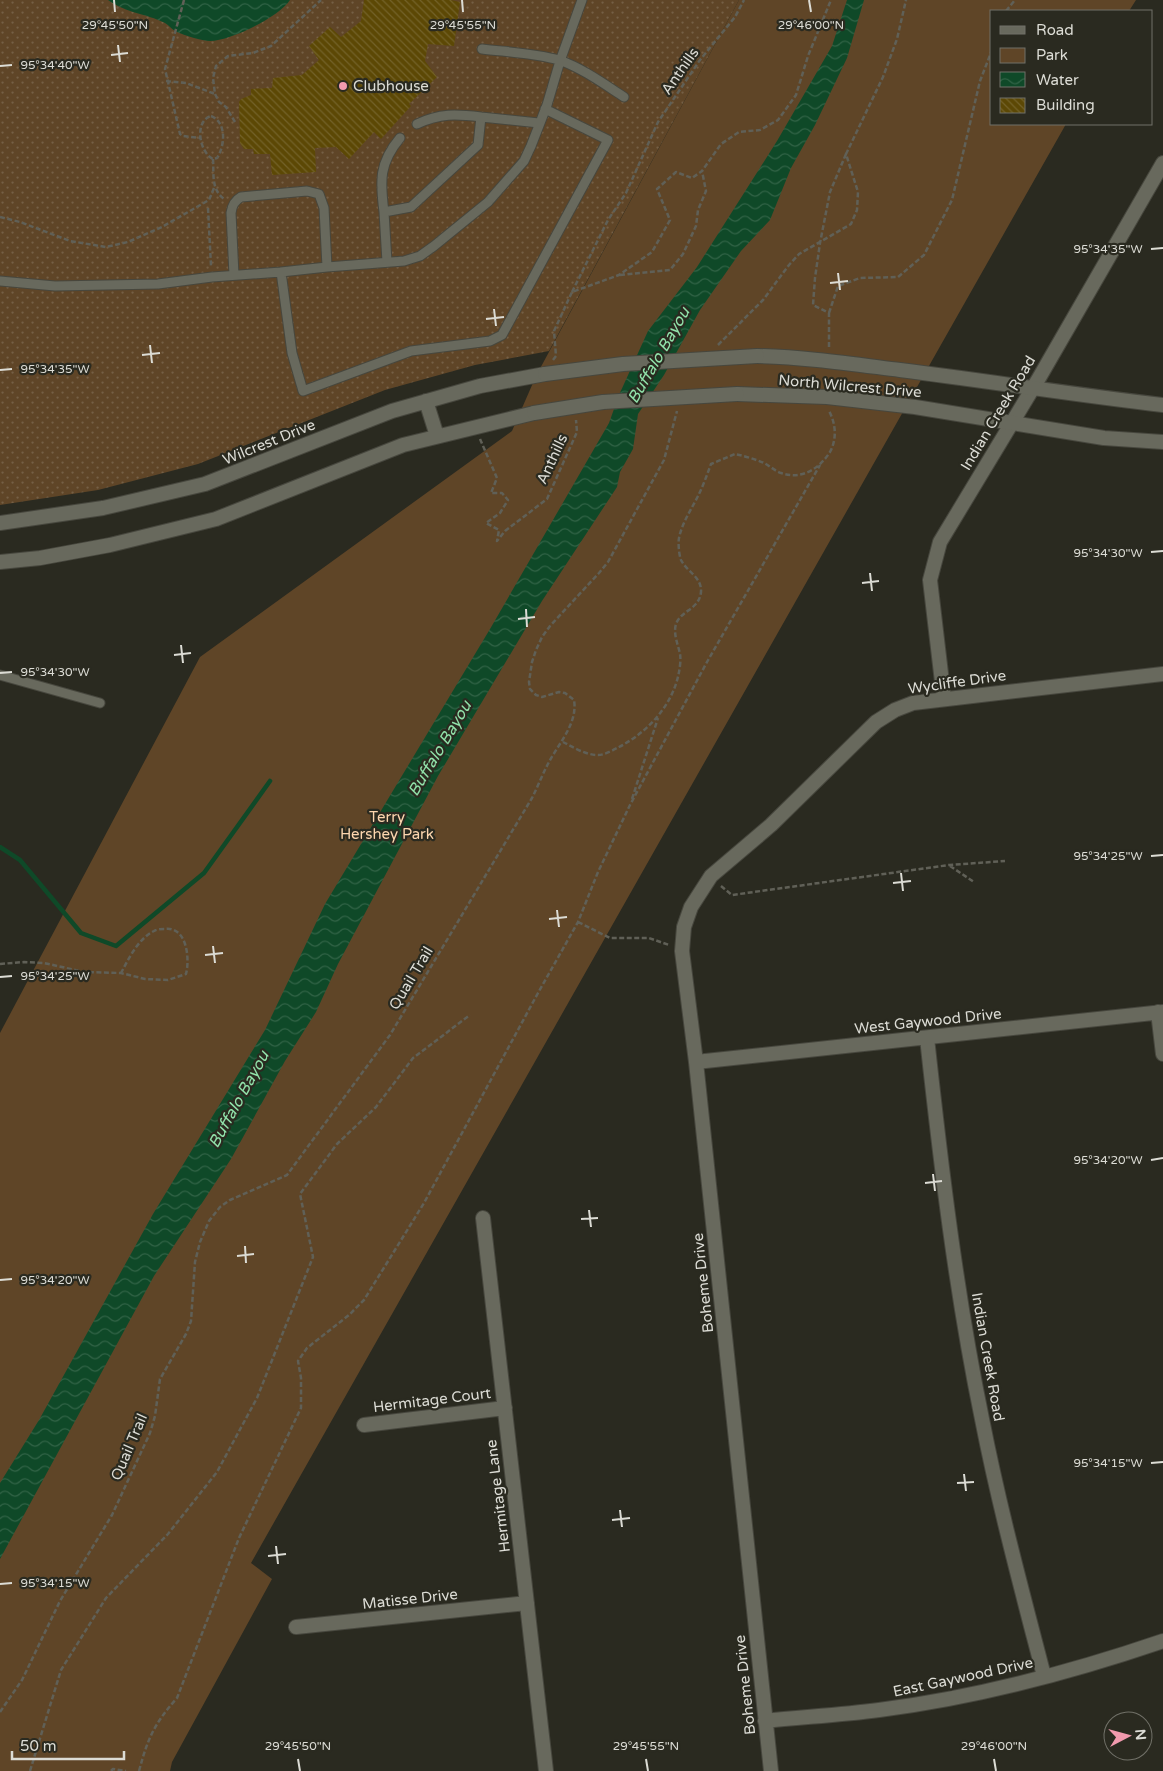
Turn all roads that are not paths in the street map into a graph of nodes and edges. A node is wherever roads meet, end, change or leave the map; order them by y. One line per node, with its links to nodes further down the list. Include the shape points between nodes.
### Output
1 (582, 0): 3 (lane)
2 (482, 49): 3 (lane)
3 (560, 60): 4 (lane); 5 (lane)
4 (624, 97)
5 (545, 109): 8 (lane); 14 (lane, via 608,140 502,335 490,340 411,351 303,391 292,353)
6 (481, 117): 7 (lane, via 456,114); 8 (lane); 11 (lane, via 478,145 411,207)
7 (417, 124)
8 (539, 124): 12 (lane, via 524,161 488,202 420,256)
9 (400, 138): 11 (lane, via 389,152 383,169)
10 (1163, 163): 18 (street, Indian Creek Road)
11 (384, 212): 12 (lane)
12 (387, 262): 13 (lane)
13 (327, 267): 14 (lane); 15 (lane, via 324,208 319,194 307,191 236,200 230,213)
14 (281, 272): 15 (lane)
15 (234, 275): 16 (lane, via 121,285 55,286)
16 (0, 281)
17 (545, 374): 18 (street, North Wilcrest Drive, bridge, via 623,364 757,356 830,361); 19 (street, Wilcrest Drive, via 480,386)
18 (1032, 389): 20 (street, North Wilcrest Drive); 21 (street, Indian Creek Road)
19 (426, 401): 22 (street); 24 (street, Wilcrest Drive, via 392,411 205,484 104,508)
20 (1163, 405)
21 (1012, 424): 22 (street, North Wilcrest Drive, bridge, via 915,407 827,397 737,394 603,402 534,413); 23 (street, North Wilcrest Drive, via 1104,438); 28 (street, Indian Creek Road, via 940,542 930,580)
22 (437, 436): 25 (street, via 403,445 216,519 110,545)
23 (1163, 442)
24 (0, 523)
25 (0, 562)
26 (1163, 674): 28 (street, Wycliffe Drive)
27 (0, 675): 29 (lane)
28 (944, 699): 30 (street, Wycliffe Drive, via 913,703 876,722)
29 (100, 703)
30 (771, 825): 34 (street, Boheme Drive, via 711,876 691,907 684,927 682,951)
31 (1160, 1012): 32 (street, West Gaywood Drive); 33 (street)
32 (927, 1038): 34 (street, West Gaywood Drive); 41 (street, Indian Creek Road, via 954,1259 982,1419)
33 (1163, 1054)
34 (696, 1062): 42 (street, Boheme Drive)
35 (483, 1218): 36 (street, Hermitage Lane)
36 (505, 1408): 37 (street, Hermitage Court); 38 (street, Hermitage Lane)
37 (364, 1424)
38 (527, 1603): 39 (street, Matisse Drive); 43 (street, Hermitage Lane)
39 (296, 1627)
40 (1163, 1641): 41 (street, East Gaywood Drive)
41 (1044, 1676): 42 (street, East Gaywood Drive, via 880,1710)
42 (765, 1721): 44 (street, Boheme Drive)
43 (546, 1771)
44 (771, 1771)

